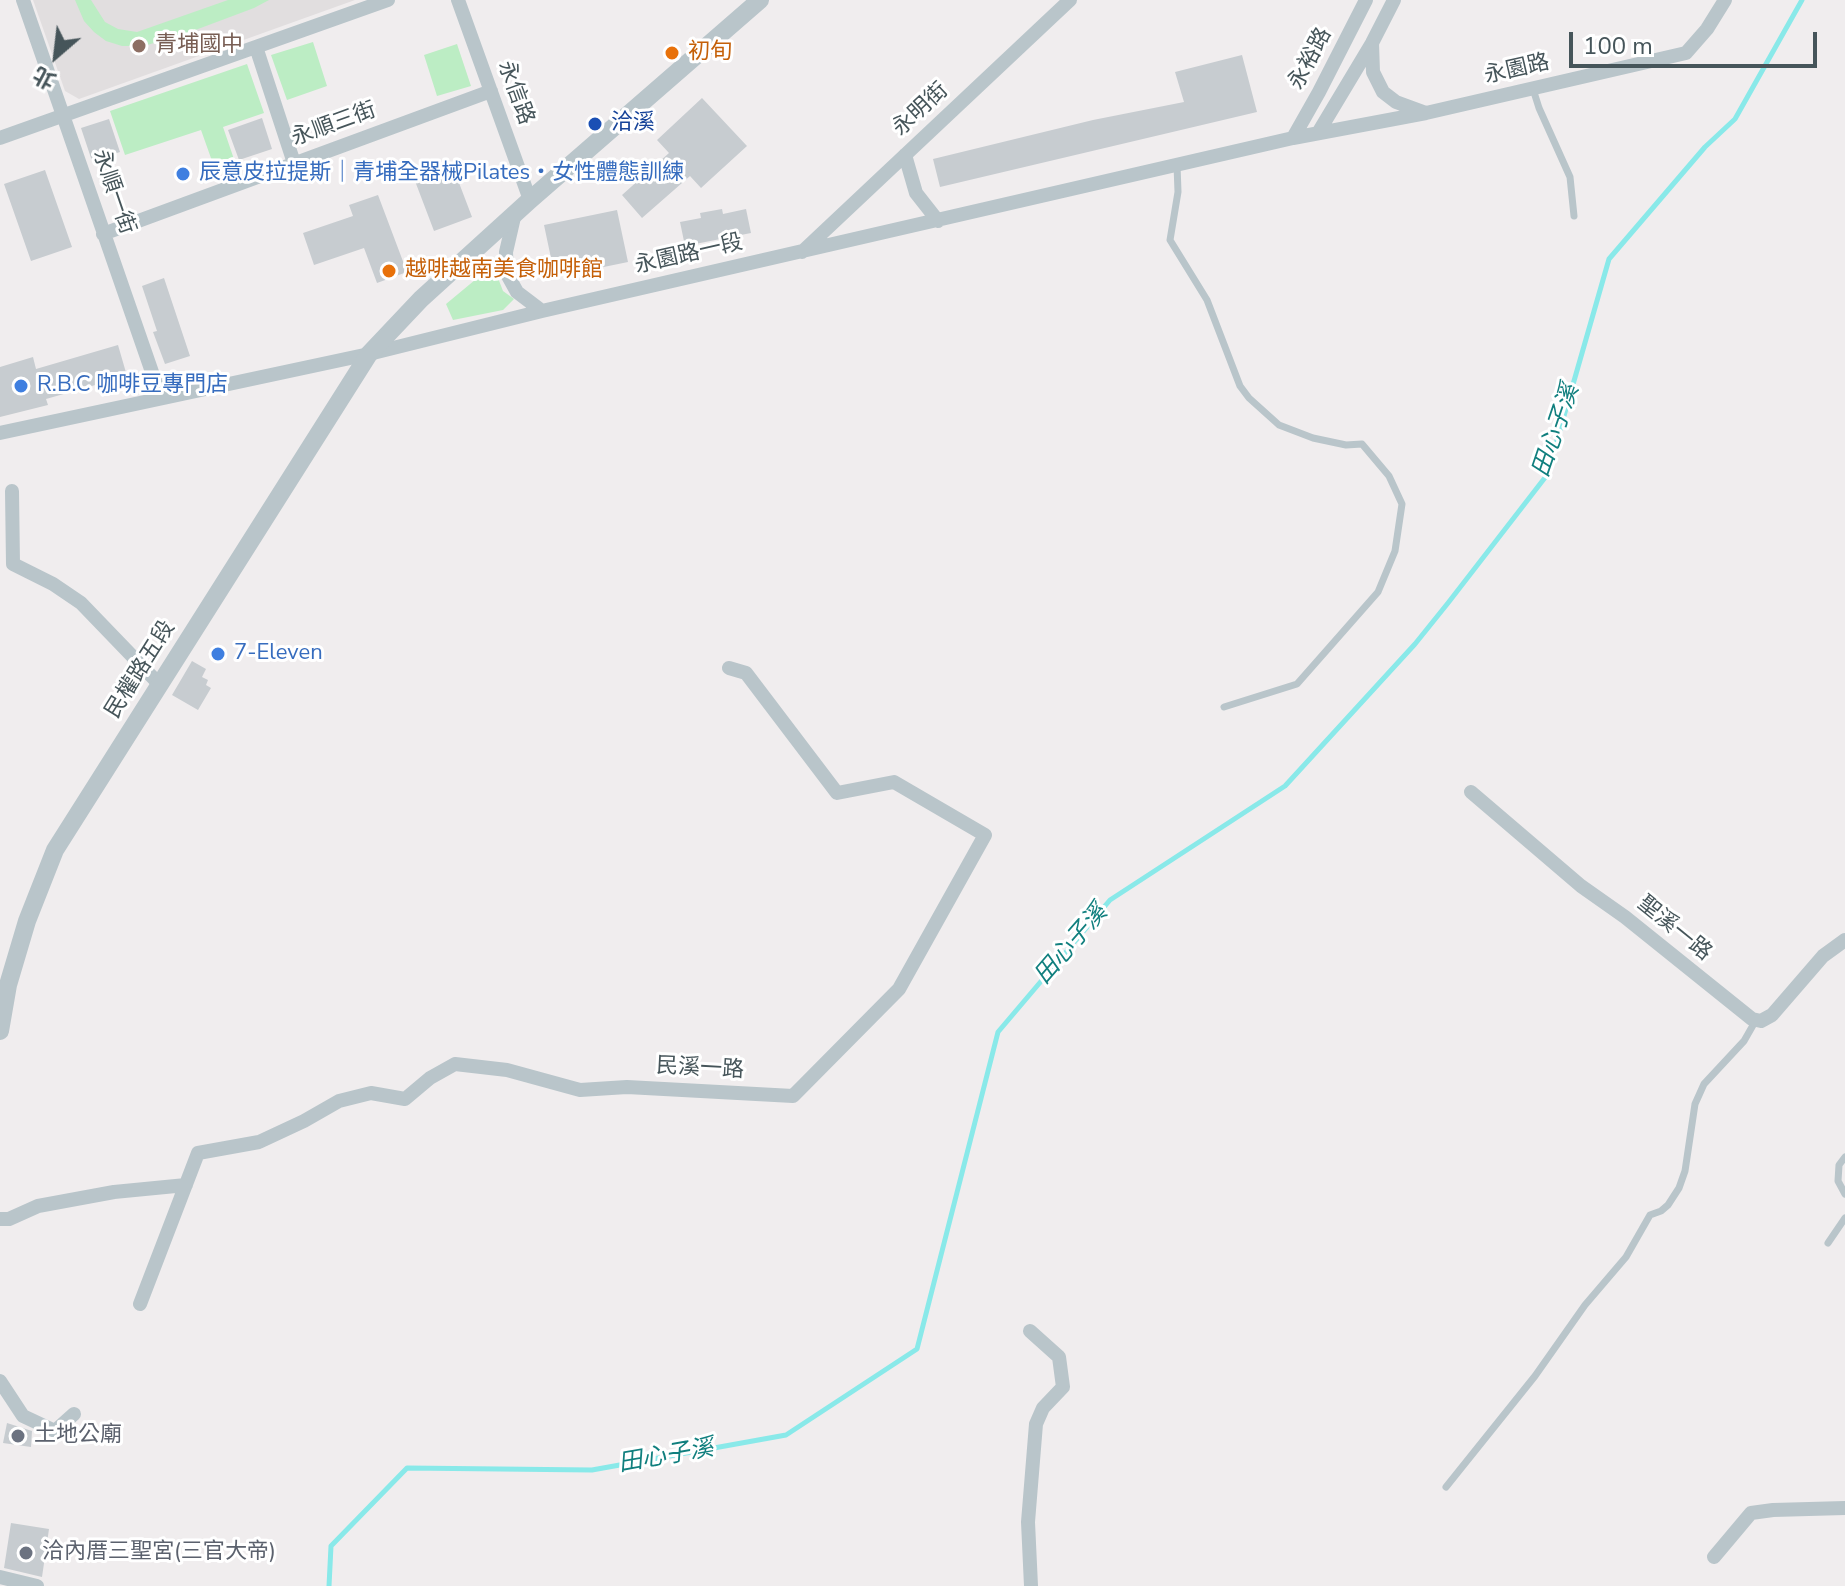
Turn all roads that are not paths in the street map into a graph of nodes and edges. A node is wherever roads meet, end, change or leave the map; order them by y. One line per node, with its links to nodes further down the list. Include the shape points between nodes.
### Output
1 (23, 0): 14 (street, 永順一街)
2 (388, 0): 10 (street)
3 (458, 0): 12 (street, 永信路)
4 (760, 0): 21 (street, 民權路五段)
5 (1070, 0): 18 (street, 永明街)
6 (1366, 0): 17 (street, 永裕路)
7 (1394, 0): 9 (street, 永裕路)
8 (1725, 0): 11 (street, 永園路, via 1686,53)
9 (1372, 43): 13 (street, via 1373,72 1383,92); 15 (street, 永裕路)
10 (256, 47): 14 (street); 19 (street)
11 (1533, 89): 13 (street, 永園路); 23 (lane, via 1570,177)
12 (491, 91): 19 (street, 永順三街); 21 (street, 永信路)
13 (1426, 113): 15 (street, 永園路)
14 (64, 115): 16 (street); 25 (street, 永順一街)
15 (1318, 133): 17 (street, 永園路)
16 (0, 138)
17 (1293, 138): 20 (street, 永園路一段)
18 (905, 155): 24 (street, via 916,193); 26 (street, 永明街)
19 (294, 163): 25 (street, 永順三街)
20 (1177, 165): 24 (street, 永園路一段); 34 (lane, via 1170,240 1207,300 1240,386 1279,425 1313,438 1362,444 1389,476 1402,504 1395,551 1378,592 1297,684)
21 (530, 200): 22 (street, 民權路五段)
22 (515, 213): 27 (street, via 507,274 517,292); 28 (street, 民權路五段)
23 (1574, 216)
24 (938, 221): 26 (street, 永園路一段)
25 (103, 234): 29 (street, 永順一街)
26 (802, 252): 27 (street, 永園路一段)
27 (542, 311): 28 (street, 永園路一段)
28 (369, 354): 29 (street, 永園路一段); 33 (street, 民權路五段)
29 (161, 398): 30 (street, 永園路一段)
30 (0, 433)
31 (12, 491): 33 (street, via 13,564 81,603)
32 (729, 668): 40 (street, 民溪一路, via 746,673 837,793 894,782 985,835 899,989 793,1096 627,1087 580,1090 507,1070 455,1064 405,1099 371,1093 339,1101 259,1142 198,1153)
33 (160, 685): 38 (street, 民權路五段, via 55,850 27,921)
34 (1224, 707)
35 (1471, 792): 37 (street, 聖溪一路, via 1581,886)
36 (1845, 940): 37 (street, via 1823,956 1772,1015)
37 (1756, 1020): 49 (lane, via 1704,1084 1695,1104 1685,1171 1668,1205 1650,1215 1626,1257)
38 (0, 1031)
39 (1845, 1157): 41 (lane, via 1838,1181)
40 (186, 1185): 43 (street, via 114,1192); 45 (street)
41 (1845, 1194)
42 (1845, 1218): 44 (lane)
43 (0, 1219)
44 (1828, 1243)
45 (140, 1304)
46 (1030, 1331): 54 (street, via 1059,1357 1063,1387 1036,1424 1028,1522)
47 (0, 1381): 48 (street, via 23,1416 55,1431)
48 (74, 1414)
49 (1446, 1487)
50 (1845, 1508): 51 (street, via 1751,1513)
51 (1714, 1557)
52 (0, 1577): 53 (street)
53 (37, 1586)
54 (1031, 1586)

